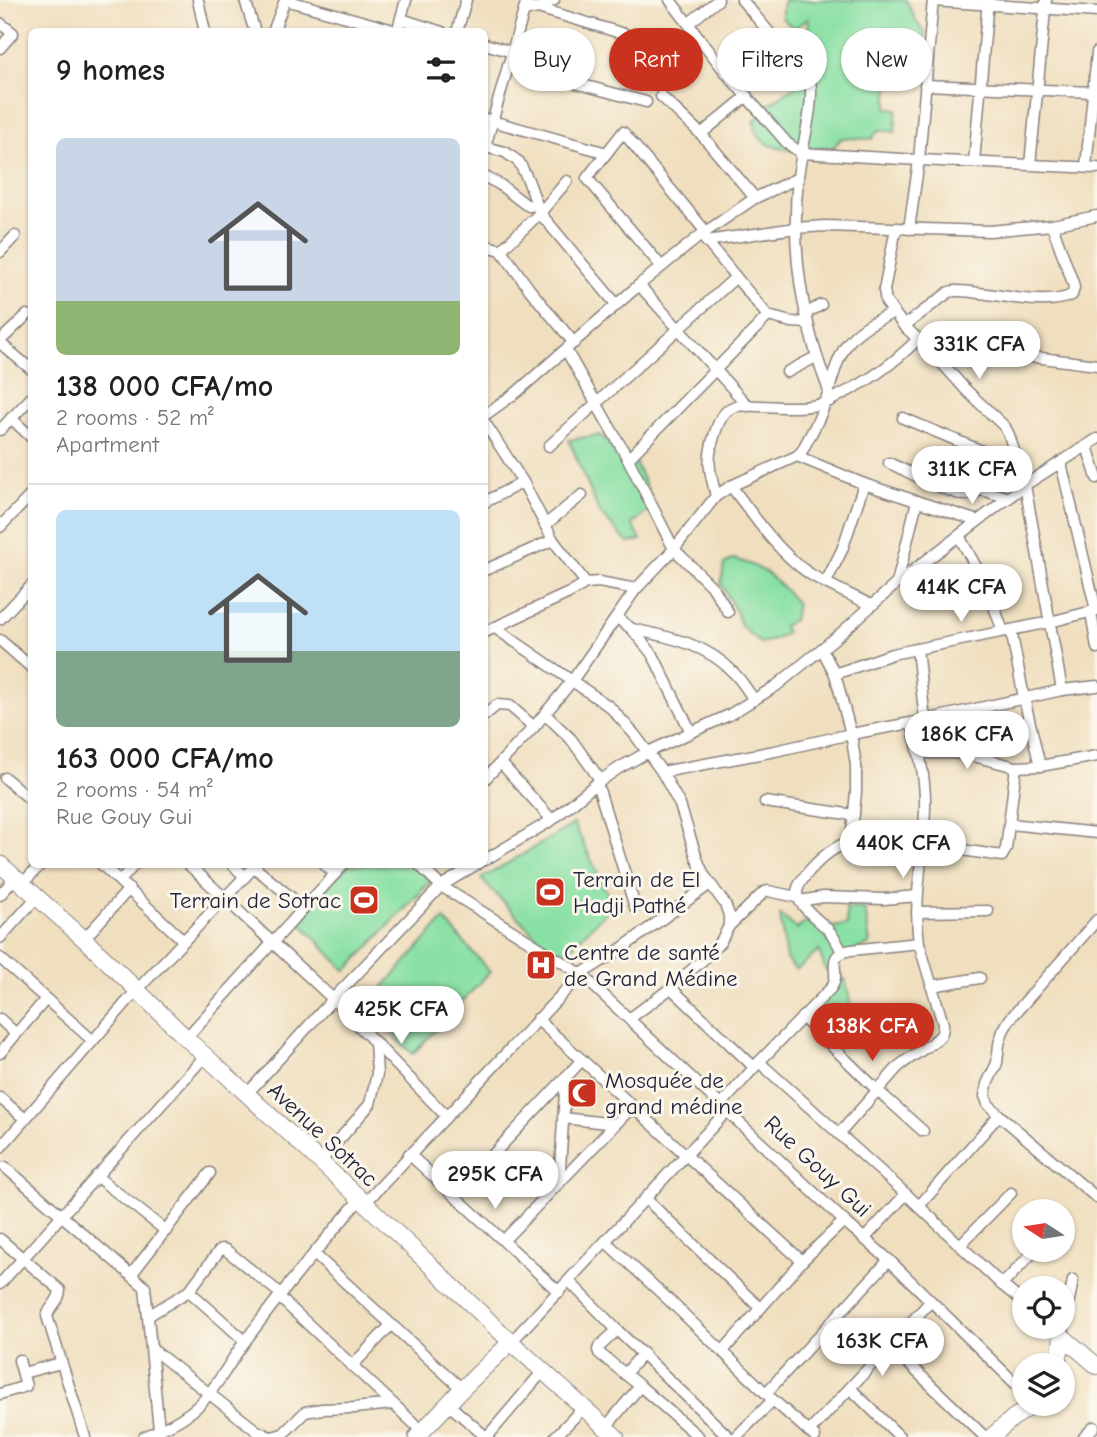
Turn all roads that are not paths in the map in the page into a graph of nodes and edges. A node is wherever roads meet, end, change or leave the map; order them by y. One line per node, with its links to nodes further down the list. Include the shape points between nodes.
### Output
1 (198, 0): 19 (street)
2 (245, 0): 20 (street)
3 (285, 0): 21 (street); 22 (street)
4 (406, 0): 16 (street)
5 (466, 0): 25 (street)
6 (554, 0): 14 (street)
7 (670, 0): 18 (street)
8 (718, 0): 18 (street)
9 (743, 0): 27 (street)
10 (933, 1): 11 (street); 28 (street)
11 (988, 2): 12 (street); 38 (street)
12 (1046, 4): 15 (street); 39 (street)
13 (525, 5): 14 (street); 26 (street)
14 (538, 8): 29 (street)
15 (1097, 12)
16 (401, 19): 23 (street); 24 (street)
17 (0, 23): 31 (street, via 13,33)
18 (689, 23): 34 (street)
19 (204, 28)
20 (254, 28)
21 (274, 28)
22 (386, 28)
23 (398, 28)
24 (429, 28)
25 (458, 28)
26 (519, 28)
27 (766, 28)
28 (930, 28)
29 (609, 29)
30 (488, 45): 32 (street)
31 (0, 48)
32 (509, 51)
33 (1097, 52): 43 (street)
34 (717, 61)
35 (509, 62): 36 (street)
36 (508, 65): 46 (street); 47 (street)
37 (932, 85): 38 (street)
38 (981, 87): 39 (street); 53 (street)
39 (1038, 90): 43 (street); 54 (street)
40 (742, 91): 45 (street)
41 (811, 91): 51 (street)
42 (925, 91): 52 (street)
43 (1093, 92): 55 (street)
44 (661, 96): 48 (street)
45 (747, 96): 48 (street); 51 (street)
46 (646, 102)
47 (488, 120): 50 (street)
48 (701, 134): 61 (street)
49 (488, 148): 60 (street, via 519,162)
50 (607, 153): 69 (street, via 623,132); 73 (street, via 587,178)
51 (801, 153): 52 (street); 57 (street)
52 (919, 160): 53 (street); 67 (street)
53 (974, 162): 54 (street)
54 (1030, 165): 55 (street)
55 (1092, 167)
56 (488, 178): 59 (street)
57 (798, 178): 61 (street); 65 (street)
58 (567, 181): 62 (street)
59 (499, 184): 60 (street); 62 (street)
60 (531, 191): 62 (street)
61 (755, 198): 69 (street)
62 (538, 209): 71 (street); 76 (street)
63 (1097, 216): 64 (street)
64 (1052, 225): 67 (street, via 990,231); 82 (street, via 1073,283 1072,295 1033,299 954,291)
65 (796, 228): 66 (street); 69 (street); 81 (street)
66 (895, 228): 67 (street); 78 (street, via 884,290)
67 (909, 229)
68 (15, 236): 72 (street)
69 (704, 236): 73 (street); 74 (street)
70 (488, 246): 71 (street)
71 (501, 250): 86 (street)
72 (0, 251)
73 (661, 266): 75 (street)
74 (736, 277): 80 (street); 83 (street)
75 (639, 285): 76 (street); 83 (street)
76 (616, 304): 86 (street)
77 (821, 306): 81 (street)
78 (893, 313): 82 (street); 92 (street, via 852,338)
79 (27, 316): 85 (street)
80 (768, 316): 81 (street, via 792,322); 90 (street)
81 (806, 318): 87 (street)
82 (905, 326): 84 (street)
83 (678, 329): 90 (street); 95 (street)
84 (920, 341): 88 (street); 94 (street, via 881,373); 109 (street, via 1005,428)
85 (0, 342): 89 (street)
86 (570, 346): 95 (street); 97 (street)
87 (816, 357): 91 (street); 92 (street)
88 (1097, 365)
89 (28, 366)
90 (715, 370): 96 (street); 106 (street)
91 (787, 372)
92 (828, 388): 94 (street)
93 (28, 401): 98 (street)
94 (825, 402): 96 (street); 105 (street)
95 (597, 404): 104 (street); 106 (street)
96 (748, 406): 116 (street, via 734,406 717,426 708,464)
97 (488, 413)
98 (11, 418): 100 (street); 102 (street)
99 (903, 418): 109 (street)
100 (0, 430)
101 (488, 430): 111 (street)
102 (28, 434)
103 (1092, 443): 108 (street); 110 (street)
104 (550, 446)
105 (797, 456): 112 (street); 114 (street)
106 (628, 459): 126 (street)
107 (889, 463): 118 (street, via 954,493 969,495 982,490)
108 (1060, 463): 113 (street); 134 (street)
109 (1018, 466): 113 (street)
110 (1097, 478)
111 (523, 482): 119 (street); 122 (street)
112 (864, 484): 120 (street); 128 (street, via 842,550)
113 (1025, 485): 118 (street); 138 (street)
114 (730, 486): 116 (street); 128 (street, via 785,554)
115 (582, 495): 122 (street)
116 (716, 496): 126 (street)
117 (28, 498): 123 (street)
118 (1009, 498): 121 (street)
119 (488, 500)
120 (917, 501): 121 (street); 130 (street)
121 (978, 521): 124 (street)
122 (545, 525): 125 (street)
123 (0, 527)
124 (960, 536): 130 (street); 141 (street)
125 (553, 540): 127 (street); 129 (street)
126 (674, 549): 132 (street); 135 (street, via 714,589)
127 (488, 569)
128 (825, 582): 133 (street)
129 (586, 583): 132 (street); 140 (street)
130 (897, 583): 133 (street)
131 (28, 589): 137 (street)
132 (636, 589): 136 (street)
133 (871, 605): 144 (street)
134 (1095, 611): 138 (street); 143 (street)
135 (728, 612)
136 (617, 618): 139 (street); 148 (street)
137 (0, 619)
138 (1050, 622): 141 (street); 150 (street)
139 (632, 629): 152 (street, via 709,652 734,673); 158 (street, via 653,655)
140 (490, 630): 148 (street)
141 (1007, 630): 145 (street); 151 (street)
142 (2, 647): 146 (street)
143 (1097, 648)
144 (822, 649): 147 (street); 152 (street)
145 (917, 649): 147 (street); 155 (street)
146 (28, 665)
147 (835, 674): 159 (street)
148 (572, 681): 154 (street); 160 (street, via 610,707)
149 (1097, 686): 150 (street)
150 (1062, 690): 151 (street)
151 (1024, 698): 155 (street); 164 (street)
152 (754, 700): 158 (street)
153 (488, 712): 157 (street, via 497,705 510,706)
154 (545, 714): 157 (street); 169 (street, via 571,739)
155 (925, 720): 156 (street)
156 (911, 723): 159 (street); 161 (street)
157 (534, 727): 163 (street)
158 (691, 732): 160 (street)
159 (851, 734): 166 (street); 172 (street, via 857,780)
160 (648, 752): 166 (street); 169 (street)
161 (919, 753): 165 (street, via 952,752); 177 (street, via 925,796)
162 (1097, 756): 164 (street)
163 (501, 763): 167 (street); 173 (street)
164 (1040, 766): 165 (street)
165 (1016, 767): 174 (street)
166 (662, 772): 195 (street, via 680,805 696,859)
167 (488, 776)
168 (5, 778): 170 (street)
169 (599, 782): 173 (street); 203 (street)
170 (28, 798)
171 (765, 802): 172 (street)
172 (854, 815): 176 (street)
173 (552, 820): 178 (street)
174 (1010, 824): 175 (street); 177 (street, via 1006,849 1000,856)
175 (1097, 833)
176 (851, 841): 177 (street); 202 (street, via 836,847 804,877)
177 (923, 847): 199 (street)
178 (488, 858)
179 (0, 864): 193 (street, Avenue Sotrac)
180 (36, 868): 193 (street)
181 (106, 868): 194 (street)
182 (131, 868): 194 (street)
183 (192, 868): 201 (street)
184 (237, 868): 192 (street)
185 (254, 868): 192 (street)
186 (258, 868): 204 (street)
187 (328, 868): 191 (street)
188 (340, 868): 191 (street)
189 (422, 868): 196 (street, Rue Gouy Gui)
190 (470, 868): 196 (street)
191 (335, 874): 204 (street)
192 (245, 877): 201 (street)
193 (19, 881): 198 (street); 200 (street, Avenue Sotrac)
194 (120, 881): 197 (street)
195 (710, 884): 208 (street, via 725,904); 216 (street)
196 (441, 886): 216 (street, Rue Gouy Gui); 222 (street)
197 (129, 889): 210 (street); 211 (street)
198 (0, 895)
199 (917, 896): 202 (street); 206 (street)
200 (37, 897): 209 (street); 210 (street, Avenue Sotrac)
201 (225, 898): 211 (street); 212 (street)
202 (798, 899): 208 (street, via 764,892); 214 (street)
203 (635, 907)
204 (304, 908): 212 (street)
205 (988, 911): 206 (street)
206 (917, 912): 213 (street)
207 (1097, 920): 242 (street, via 1003,1031 985,1096)
208 (729, 926): 219 (street, via 721,941)
209 (0, 938)
210 (84, 939): 220 (street, Avenue Sotrac)
211 (184, 941): 220 (street)
212 (273, 943): 222 (street); 228 (street)
213 (919, 943): 214 (street); 218 (street)
214 (842, 952): 223 (street, via 835,959 835,983)
215 (0, 958): 221 (street)
216 (581, 974): 225 (street); 226 (street, Rue Gouy Gui)
217 (981, 978): 218 (street)
218 (931, 986): 236 (street, via 942,1033 908,1058)
219 (671, 988): 226 (street); 234 (street)
220 (137, 989): 228 (street, Avenue Sotrac); 229 (street)
221 (46, 999): 227 (street); 229 (street)
222 (333, 999): 230 (street); 237 (street)
223 (802, 1017): 234 (street); 236 (street)
224 (0, 1019): 227 (street)
225 (537, 1019): 233 (street); 241 (street)
226 (629, 1019): 240 (street, Rue Gouy Gui)
227 (16, 1034): 231 (street)
228 (186, 1038): 232 (street, Avenue Sotrac)
229 (92, 1040): 243 (street)
230 (375, 1042): 241 (street); 251 (street, via 377,1074 370,1104)
231 (0, 1053)
232 (205, 1056): 237 (street, Avenue Sotrac); 254 (street)
233 (582, 1060): 235 (street); 239 (street)
234 (757, 1065): 240 (street); 247 (street)
235 (566, 1077): 244 (street); 258 (street)
236 (877, 1090): 246 (street); 247 (street)
237 (247, 1094): 251 (street, Avenue Sotrac)
238 (0, 1098): 243 (street)
239 (632, 1107): 245 (street); 250 (street)
240 (724, 1108): 250 (street); 264 (street, Rue Gouy Gui)
241 (446, 1115): 249 (street)
242 (999, 1115): 259 (street); 262 (street)
243 (24, 1118): 248 (street)
244 (563, 1118): 245 (street); 255 (street)
245 (615, 1124): 255 (street)
246 (923, 1130)
247 (839, 1134): 257 (street)
248 (0, 1148)
249 (409, 1154): 258 (street); 261 (street)
250 (686, 1156): 260 (street); 273 (street)
251 (320, 1162): 261 (street, Avenue Sotrac)
252 (5, 1167): 263 (street)
253 (210, 1173): 265 (street)
254 (96, 1176): 263 (street); 265 (street)
255 (559, 1183): 268 (street)
256 (1011, 1193): 270 (street)
257 (906, 1194): 262 (street); 266 (street)
258 (455, 1195): 268 (street)
259 (1097, 1198)
260 (646, 1199): 269 (street); 285 (street)
261 (362, 1201): 271 (street); 291 (street, Avenue Sotrac)
262 (919, 1206): 270 (street)
263 (61, 1215): 272 (street); 276 (street)
264 (844, 1221): 266 (street, Rue Gouy Gui); 273 (street)
265 (166, 1231): 276 (street)
266 (864, 1238): 274 (street, Rue Gouy Gui)
267 (0, 1239): 272 (street)
268 (504, 1240): 281 (street)
269 (606, 1241): 277 (street); 294 (street)
270 (960, 1245): 279 (street)
271 (314, 1254): 283 (street); 287 (street)
272 (22, 1259): 278 (street); 297 (street, via 60,1290 47,1315)
273 (802, 1261): 285 (street)
274 (889, 1261): 284 (street, Rue Gouy Gui); 309 (street)
275 (1024, 1262): 279 (street)
276 (131, 1275): 286 (street, via 145,1287)
277 (569, 1281): 281 (street); 288 (street)
278 (0, 1284)
279 (1002, 1285): 282 (street)
280 (189, 1291): 283 (street, via 222,1249); 286 (street); 290 (street)
281 (559, 1292): 291 (street)
282 (1012, 1293)
283 (280, 1296): 290 (street); 298 (street)
284 (930, 1302): 292 (street); 303 (street, Rue Gouy Gui)
285 (760, 1308): 294 (street)
286 (148, 1316): 293 (street)
287 (391, 1325): 298 (street); 305 (street)
288 (617, 1329): 295 (street); 302 (street, via 597,1350)
289 (1065, 1339): 299 (street)
290 (245, 1341): 308 (street)
291 (511, 1342): 300 (street, Avenue Sotrac); 305 (street)
292 (890, 1346): 306 (street); 328 (street)
293 (152, 1349): 308 (street); 315 (street)
294 (723, 1351): 309 (street)
295 (643, 1353): 302 (street); 325 (street)
296 (19, 1360): 301 (street)
297 (61, 1363): 301 (street); 319 (street)
298 (352, 1366): 310 (street)
299 (1097, 1366)
300 (543, 1371): 312 (street, Avenue Sotrac); 322 (street)
301 (23, 1373): 307 (street, via 26,1386)
302 (625, 1374): 304 (street)
303 (1012, 1381)
304 (640, 1386): 316 (street); 324 (street)
305 (462, 1389): 311 (street)
306 (851, 1389): 318 (street); 327 (street)
307 (0, 1394)
308 (209, 1394): 315 (street, via 180,1420); 321 (street)
309 (769, 1396): 318 (street); 326 (street)
310 (393, 1404): 317 (street); 321 (street, via 305,1412 283,1434)
311 (448, 1404): 317 (street); 322 (street)
312 (584, 1407): 316 (street, Avenue Sotrac); 323 (street)
313 (1016, 1416): 329 (street)
314 (1094, 1427): 330 (street)
315 (159, 1430): 320 (street)
316 (611, 1432)
317 (419, 1434)
318 (812, 1434)
319 (85, 1437)
320 (144, 1437)
321 (271, 1437)
322 (487, 1437)
323 (555, 1437)
324 (699, 1437)
325 (729, 1437)
326 (736, 1437)
327 (900, 1437)
328 (985, 1437)
329 (991, 1437)
330 (1084, 1437)

